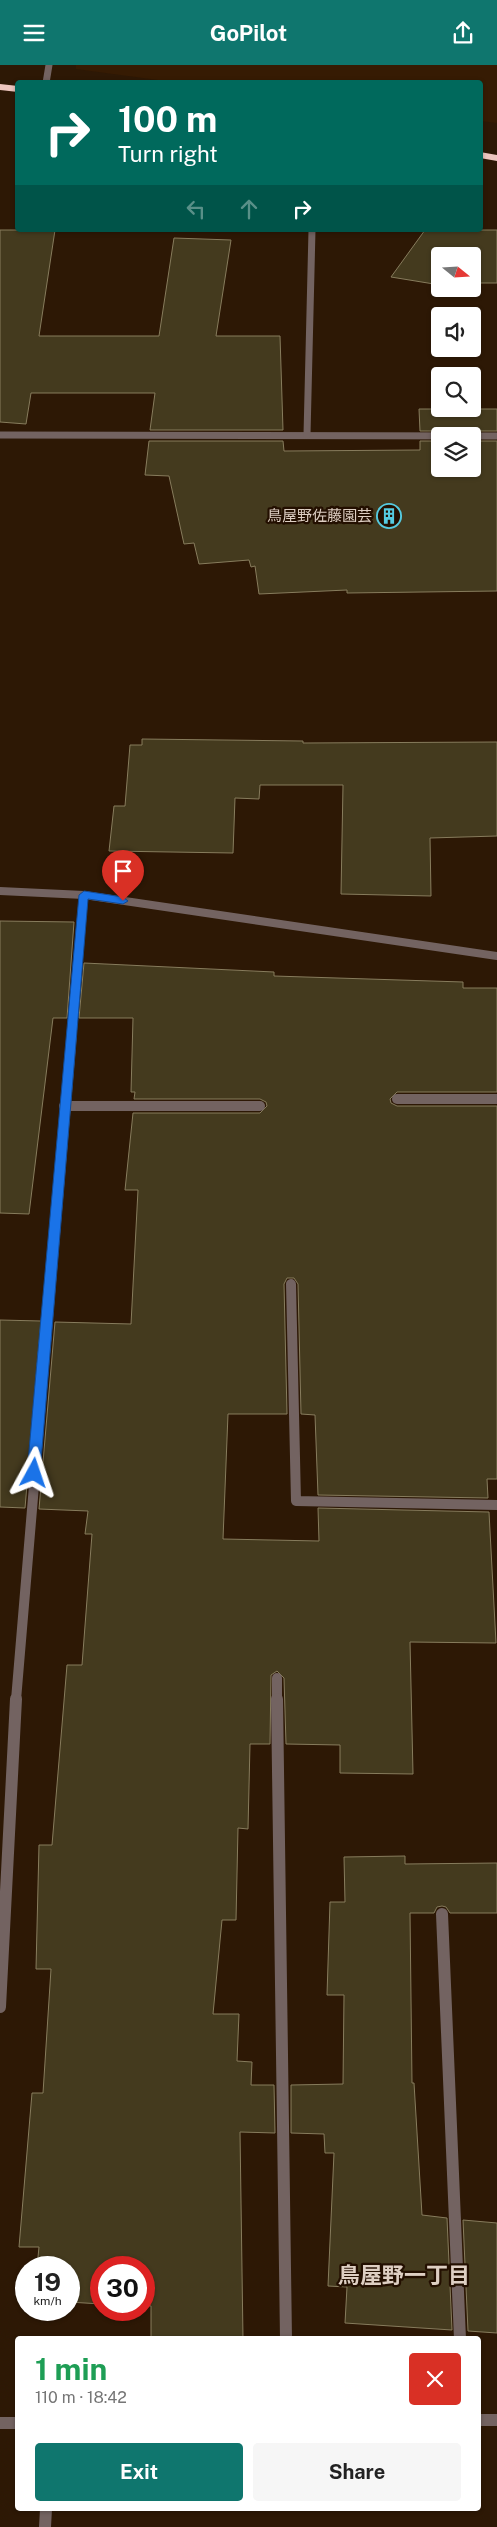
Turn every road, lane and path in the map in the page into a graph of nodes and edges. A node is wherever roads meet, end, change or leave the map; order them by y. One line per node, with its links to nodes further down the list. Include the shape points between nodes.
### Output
1 (49, 65): 2 (street)
2 (46, 80)
3 (0, 87): 4 (highway)
4 (15, 89)
5 (483, 156): 6 (highway)
6 (497, 158)
7 (312, 232): 9 (street)
8 (0, 435): 9 (street)
9 (307, 435): 10 (street)
10 (497, 436)
11 (0, 891): 12 (street)
12 (84, 895): 13 (street); 16 (street)
13 (497, 956)
14 (397, 1099): 15 (street)
15 (497, 1099)
16 (64, 1106): 17 (street); 22 (street, via 19,1646)
17 (260, 1106)
18 (291, 1284): 19 (street, via 296,1501)
19 (497, 1505)
20 (277, 1678): 23 (street)
21 (442, 1914): 24 (street)
22 (0, 2007)
23 (286, 2336)
24 (460, 2336)
25 (481, 2420): 26 (street)
26 (497, 2420)
27 (0, 2423): 28 (street)
28 (15, 2423)
29 (46, 2511): 30 (street)
30 (45, 2527)

